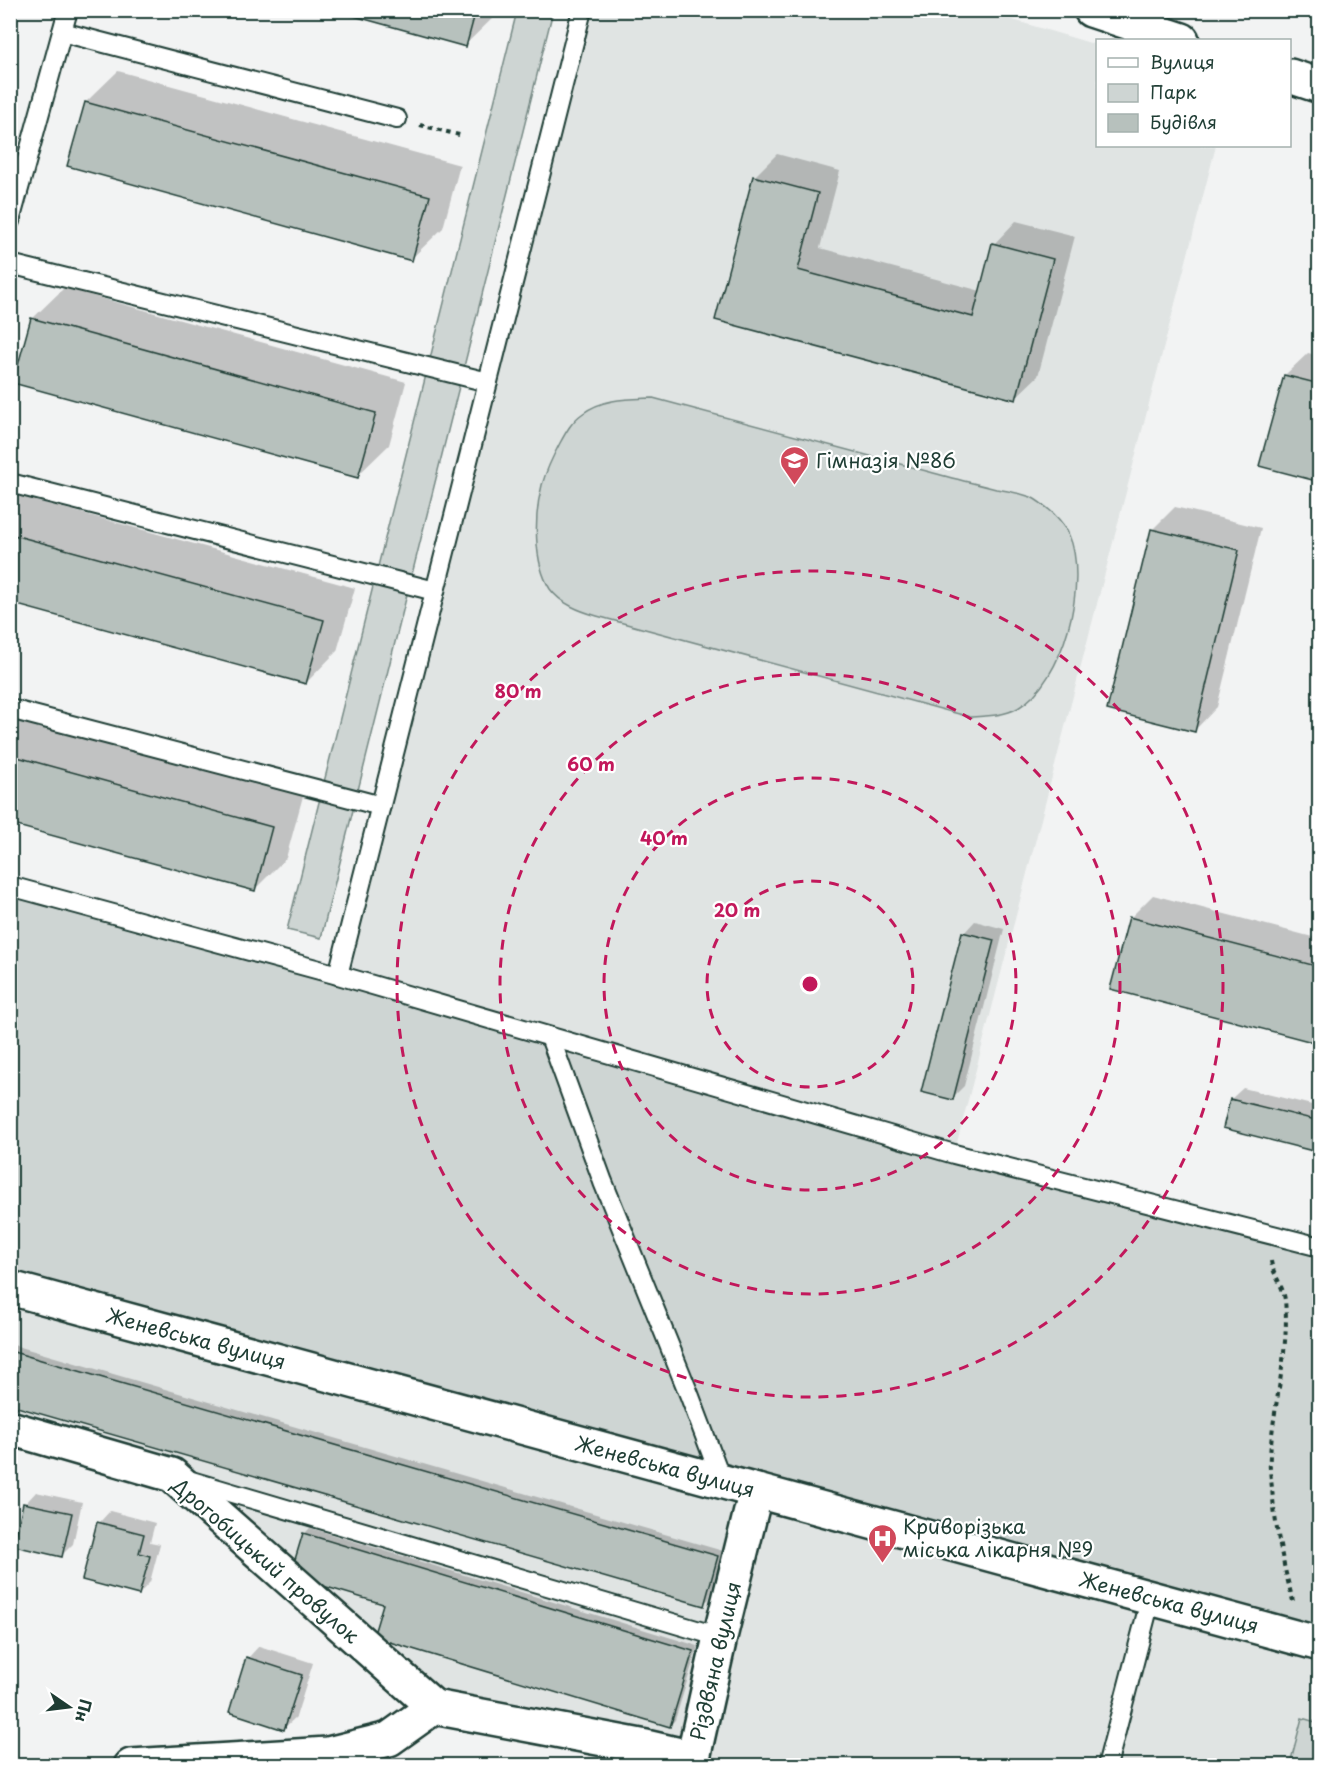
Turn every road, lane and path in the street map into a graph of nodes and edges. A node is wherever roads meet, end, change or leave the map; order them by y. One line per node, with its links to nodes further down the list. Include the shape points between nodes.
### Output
1 (68, 10): 4 (lane)
2 (582, 10): 12 (lane)
3 (1091, 10): 5 (street)
4 (62, 32): 8 (lane); 10 (lane)
5 (1179, 39)
6 (1291, 76): 7 (street)
7 (1320, 86)
8 (397, 119): 9 (path)
9 (463, 136)
10 (10, 221)
11 (10, 264): 12 (lane)
12 (488, 381): 14 (lane)
13 (10, 483): 14 (lane)
14 (435, 591): 16 (lane)
15 (10, 709): 16 (lane)
16 (381, 806): 18 (lane)
17 (10, 886): 18 (lane)
18 (338, 975): 19 (lane)
19 (550, 1037): 20 (lane, via 954,1154); 25 (lane)
20 (1268, 1234): 21 (lane); 29 (path, via 1272,1268 1285,1300 1284,1344 1269,1459 1274,1512 1296,1612)
21 (1320, 1247)
22 (10, 1288): 25 (street, Женевська вулиця)
23 (10, 1428): 24 (street, Дрогобицький провулок)
24 (172, 1475): 28 (lane); 30 (street, Дрогобицький провулок)
25 (722, 1481): 26 (street, Женевська вулиця)
26 (756, 1491): 27 (street, Женевська вулиця); 28 (street, Різдвяна вулиця)
27 (1151, 1598): 29 (street, Женевська вулиця); 33 (lane)
28 (720, 1637): 31 (street, Різдвяна вулиця)
29 (1310, 1641)
30 (434, 1707): 31 (street, Різдвяна вулиця, via 646,1747); 32 (street, via 389,1739 328,1754)
31 (693, 1762)
32 (131, 1766)
33 (1107, 1766)

